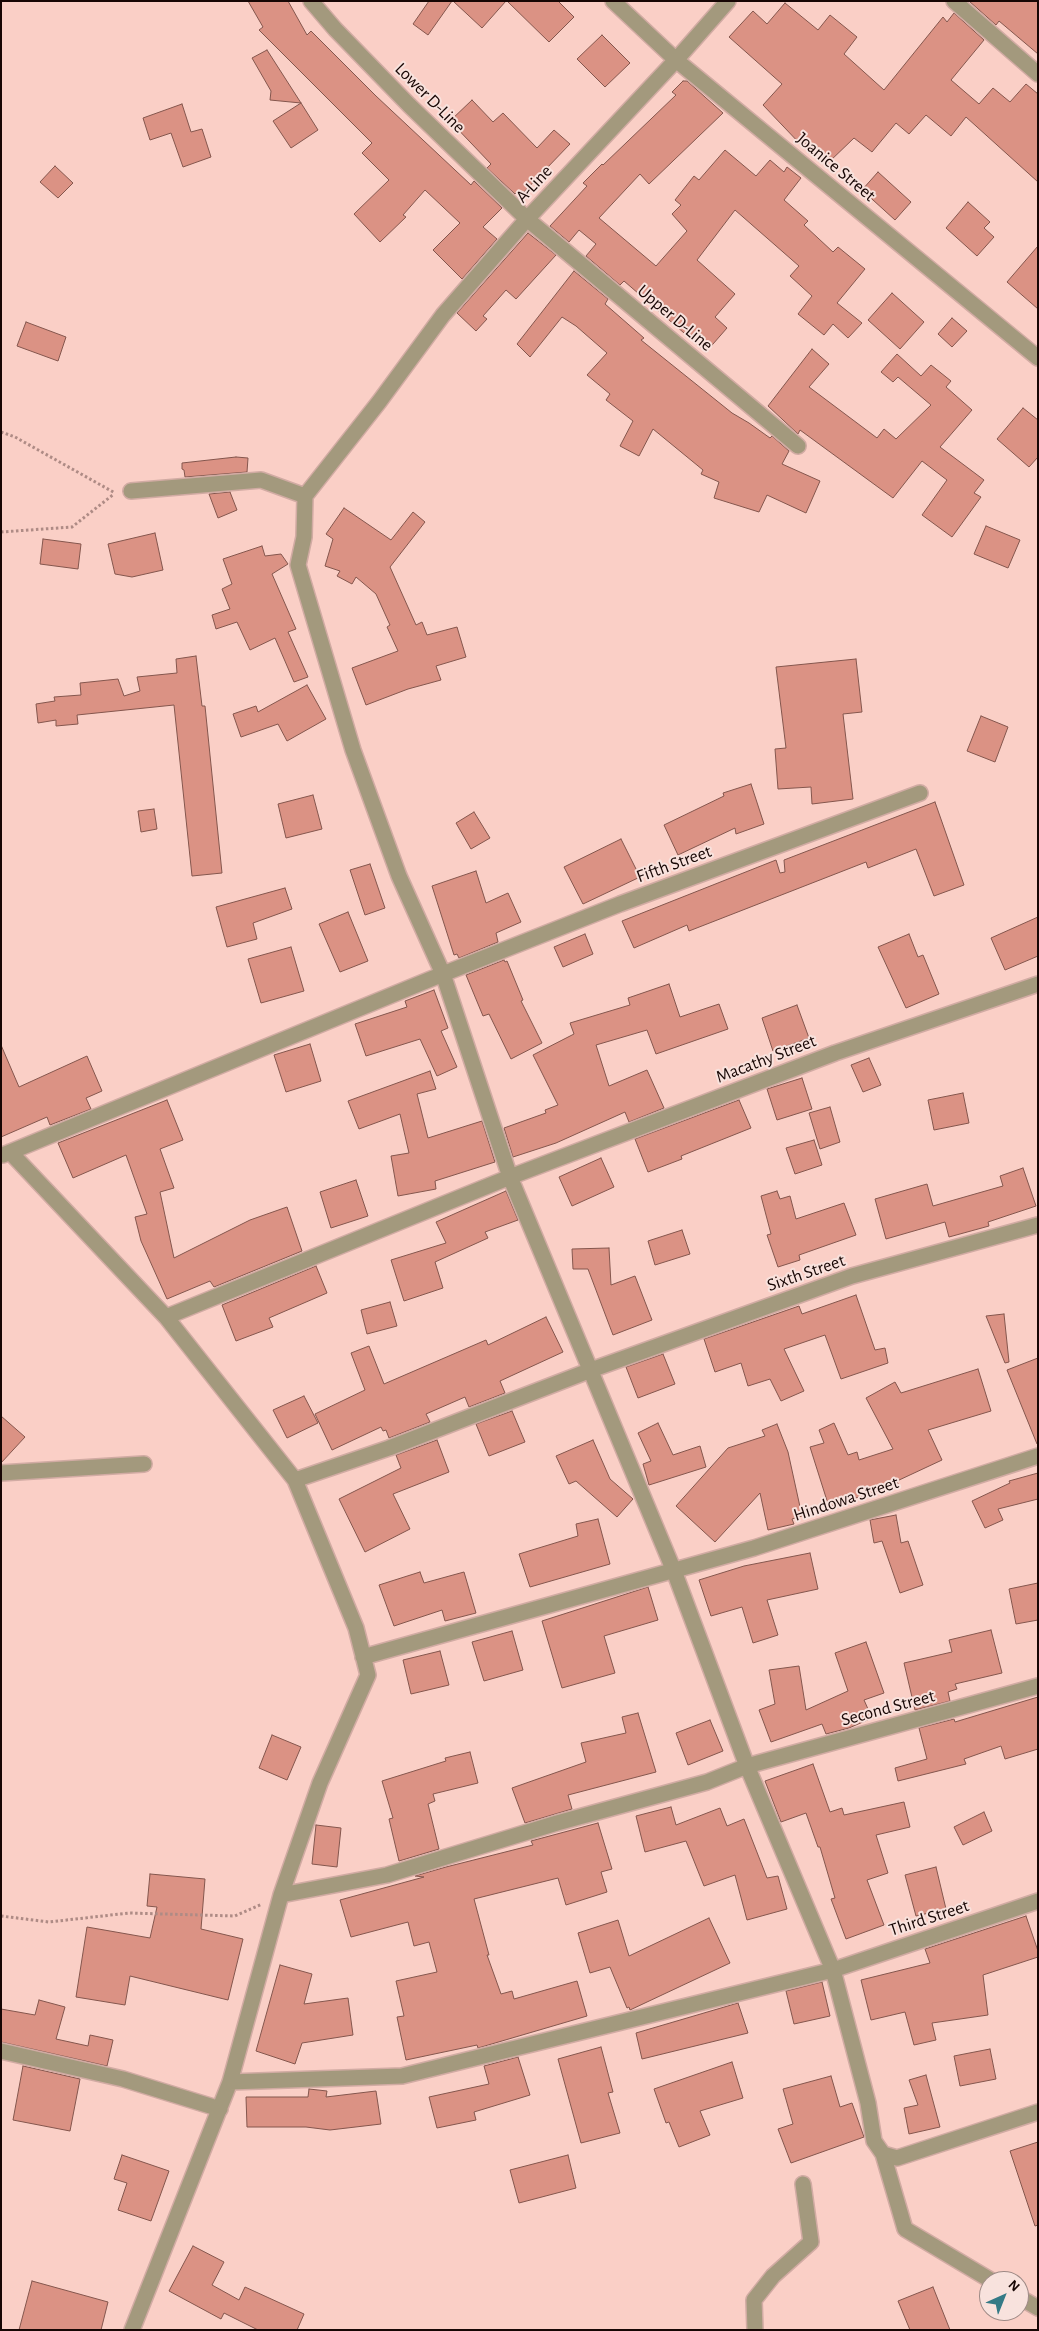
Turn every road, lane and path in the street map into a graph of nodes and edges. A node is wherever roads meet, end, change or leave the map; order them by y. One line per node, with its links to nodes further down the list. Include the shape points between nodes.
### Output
1 (311, 1): 7 (street, Lower D-Line, via 409,105)
2 (613, 1): 5 (street, Joanice Street)
3 (728, 1): 5 (street, A-Line)
4 (954, 1): 6 (street)
5 (676, 60): 7 (street, A-Line); 8 (street, Joanice Street)
6 (1038, 74)
7 (527, 218): 10 (street, Upper D-Line); 13 (street, A-Line, via 443,315)
8 (1038, 358)
9 (1, 432): 12 (path)
10 (798, 446)
11 (131, 491): 12 (path); 13 (street, via 261,480)
12 (115, 493): 14 (path, via 72,527)
13 (305, 496): 16 (street, via 304,537 298,565 353,750 399,876)
14 (1, 532)
15 (920, 793): 16 (street, Fifth Street, via 620,904)
16 (443, 974): 18 (street, Fifth Street); 19 (street)
17 (1038, 984): 19 (street, Macathy Street, via 835,1053)
18 (6, 1154): 21 (street)
19 (510, 1177): 21 (street, Macathy Street); 22 (street)
20 (1038, 1225): 22 (street, Sixth Street, via 852,1276)
21 (166, 1317): 26 (street)
22 (591, 1370): 26 (street, Sixth Street, via 389,1448); 27 (street)
23 (1038, 1456): 27 (street, Hindowa Street)
24 (144, 1464): 25 (street)
25 (1, 1473)
26 (295, 1480): 28 (street, via 356,1628)
27 (669, 1572): 28 (street, Hindowa Street); 30 (street)
28 (363, 1657): 31 (street, via 368,1675 320,1783)
29 (1038, 1686): 30 (street, Second Street)
30 (747, 1766): 31 (street, Second Street, via 707,1782 387,1875); 34 (street)
31 (281, 1895): 33 (path, via 235,1916 129,1914 49,1922); 36 (street)
32 (1038, 1902): 34 (street, Third Street)
33 (1, 1916)
34 (833, 1970): 36 (street, Third Street, via 402,2076); 39 (street, via 868,2103 874,2141)
35 (1, 2051): 37 (street, via 124,2080)
36 (230, 2082): 37 (street)
37 (220, 2109): 42 (street)
38 (1038, 2112): 39 (street, via 897,2158)
39 (883, 2154): 41 (street, via 905,2229)
40 (803, 2184): 43 (street, via 811,2242 774,2276 754,2300)
41 (979, 2273)
42 (132, 2330)
43 (755, 2330)

